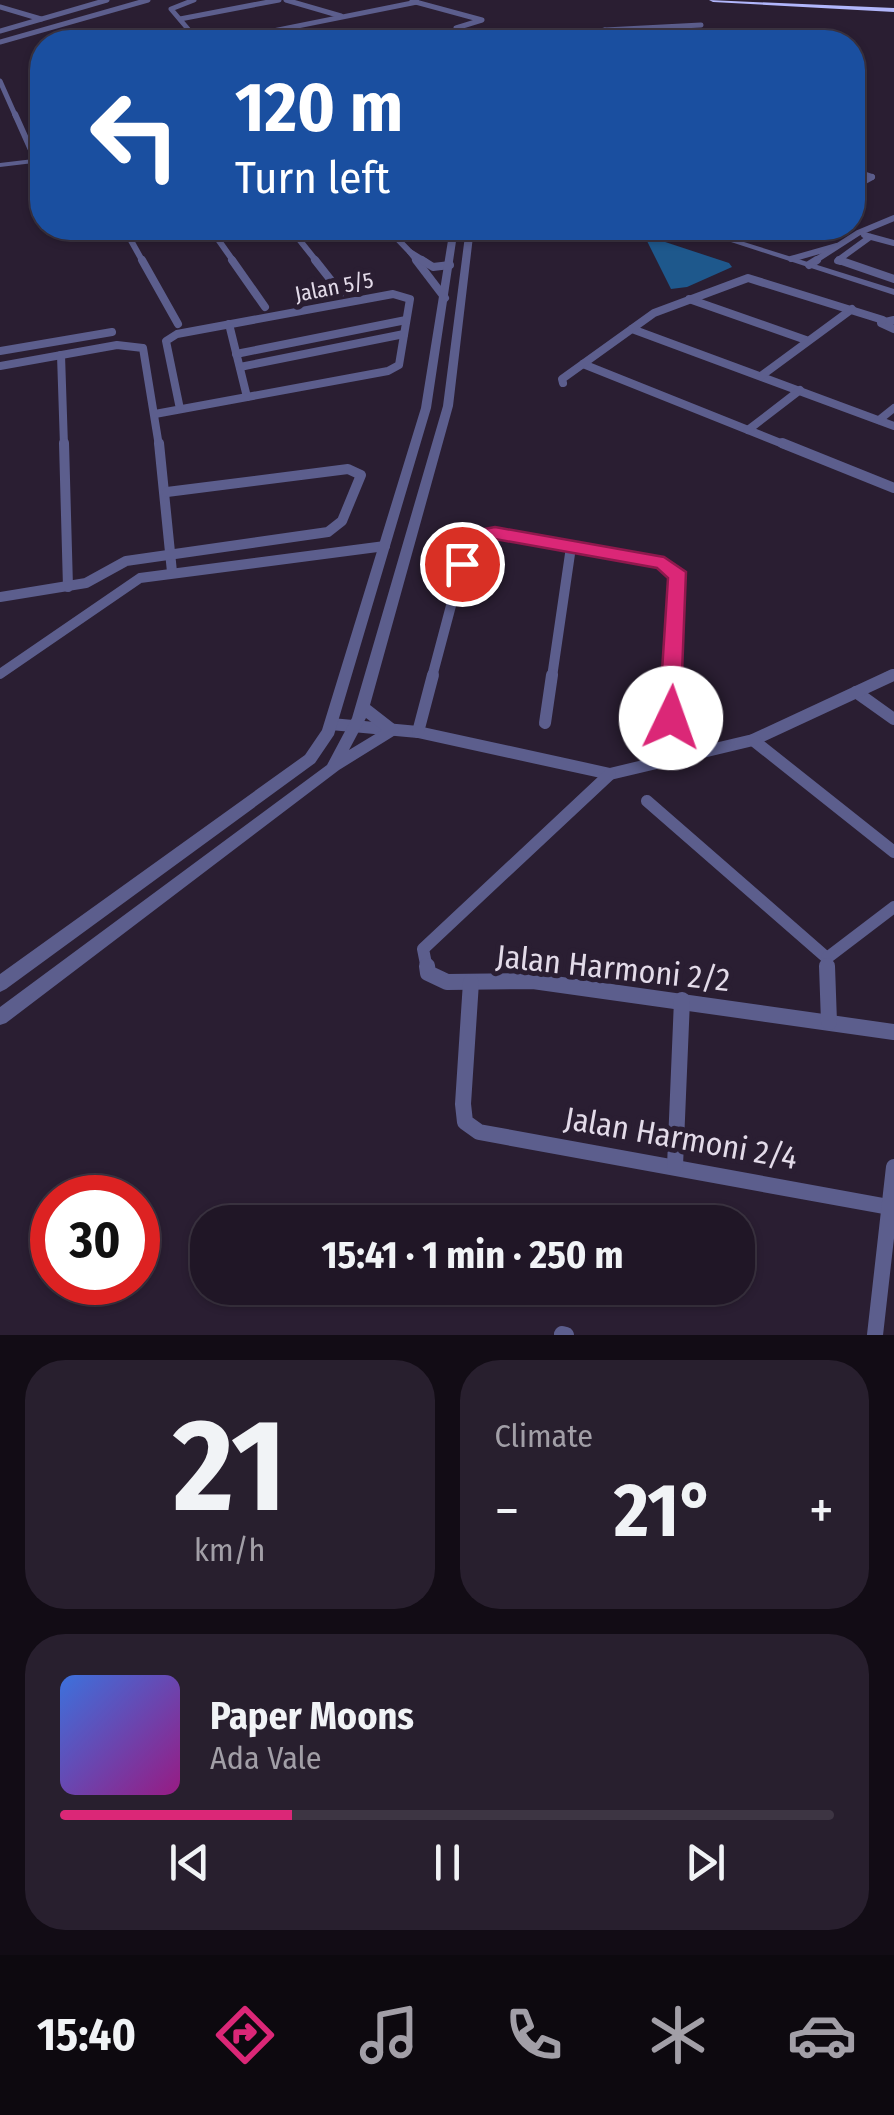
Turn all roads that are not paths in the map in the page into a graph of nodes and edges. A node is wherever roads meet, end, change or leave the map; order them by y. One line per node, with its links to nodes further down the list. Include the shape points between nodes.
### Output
1 (107, 0): 14 (street)
2 (148, 0): 10 (street)
3 (158, 0): 10 (street)
4 (194, 0): 15 (street, via 171,8)
5 (283, 0): 13 (street); 15 (street)
6 (408, 0): 9 (street)
7 (713, 0): 12 (highway)
8 (770, 0): 12 (highway)
9 (417, 2): 13 (street); 18 (street, via 482,21)
10 (128, 6): 17 (street)
11 (0, 7): 14 (street)
12 (894, 8)
13 (345, 17): 21 (street)
14 (42, 19): 17 (street); 23 (street)
15 (180, 19): 20 (street)
16 (702, 24): 22 (street)
17 (60, 25): 19 (street)
18 (456, 28)
19 (42, 30)
20 (189, 30)
21 (279, 30)
22 (655, 30)
23 (0, 31)
24 (30, 34): 25 (street)
25 (0, 42)
26 (0, 81): 27 (street)
27 (30, 142)
28 (30, 161): 29 (street)
29 (0, 165)
30 (894, 218): 31 (street)
31 (865, 230)
32 (865, 235): 33 (street)
33 (870, 236): 44 (street); 45 (street)
34 (131, 240): 61 (street)
35 (218, 240): 56 (street)
36 (299, 240): 52 (street)
37 (398, 240): 47 (street)
38 (453, 240): 50 (street)
39 (469, 240): 54 (street)
40 (734, 240): 48 (street)
41 (744, 240): 48 (street)
42 (846, 240): 46 (street)
43 (865, 240): 51 (street, via 837,261)
44 (865, 240)
45 (894, 244)
46 (836, 246): 48 (street); 49 (street)
47 (410, 252): 50 (street); 55 (street)
48 (794, 257): 49 (street)
49 (812, 263): 51 (street)
50 (449, 269): 54 (street, via 453,295); 55 (street)
51 (894, 286)
52 (341, 294)
53 (689, 299): 57 (street, via 748,278); 63 (street); 67 (street)
54 (462, 300): 55 (street); 78 (street)
55 (444, 304): 79 (street)
56 (265, 307)
57 (852, 309): 59 (street); 67 (street)
58 (406, 320): 62 (street, Jalan 5/5, via 410,299 393,294); 66 (street, Jalan 5/5); 69 (street)
59 (883, 320): 60 (street); 64 (street)
60 (894, 320)
61 (178, 324)
62 (229, 324): 69 (street); 81 (street, Jalan 5/5, via 166,341)
63 (632, 329): 71 (street); 74 (street)
64 (894, 330)
65 (112, 332): 68 (street)
66 (404, 334): 73 (street); 77 (street, Jalan 5/5, via 398,365 388,371)
67 (806, 340): 74 (street)
68 (0, 351)
69 (236, 354): 73 (street)
70 (61, 355): 72 (street); 82 (street, via 118,344 143,348); 92 (street)
71 (583, 364): 75 (street); 85 (street)
72 (0, 366)
73 (240, 367): 77 (street)
74 (761, 376): 76 (street)
75 (563, 383)
76 (800, 390): 83 (street); 85 (street)
77 (248, 397): 81 (street, Jalan 5/5)
78 (448, 406): 79 (street); 97 (street)
79 (426, 408): 88 (street)
80 (894, 408): 83 (street)
81 (180, 409): 82 (street, Jalan 5/5)
82 (155, 414): 87 (street)
83 (879, 420): 84 (street)
84 (894, 426)
85 (748, 430): 86 (street)
86 (894, 488)
87 (167, 492): 90 (street); 90 (street, via 361,475 342,521 328,532)
88 (386, 546): 91 (street); 101 (street)
89 (571, 547): 98 (street, via 664,563 679,576); 100 (street); 104 (street, via 495,533 469,538)
90 (171, 556): 91 (street); 92 (street, via 126,561)
91 (172, 572): 94 (street, via 127,584)
92 (68, 587): 93 (street)
93 (0, 597)
94 (0, 674)
95 (894, 674): 96 (street)
96 (856, 692): 99 (street); 105 (street)
97 (362, 708): 102 (street); 103 (street)
98 (671, 718)
99 (894, 719)
100 (545, 723)
101 (331, 724): 102 (street); 113 (street, via 310,759)
102 (355, 728): 103 (street); 106 (street)
103 (392, 730): 104 (street); 106 (street)
104 (418, 732): 107 (street)
105 (753, 740): 107 (street); 109 (street)
106 (332, 769): 115 (street)
107 (610, 774): 112 (street, Jalan Harmoni 2/2, via 423,949 428,973 446,982)
108 (646, 800): 111 (street)
109 (894, 852)
110 (894, 907): 111 (street)
111 (828, 958): 116 (street)
112 (471, 982): 114 (street, Jalan Harmoni 2/2, via 533,981); 118 (street, Jalan Harmoni 2/4, via 465,1122 479,1132)
113 (0, 984)
114 (682, 1000): 116 (street, Jalan Harmoni 2/2); 118 (street)
115 (0, 1017)
116 (828, 1022): 117 (street, Jalan Harmoni 2/2)
117 (894, 1032)
118 (675, 1166): 120 (street, Jalan Harmoni 2/4)
119 (894, 1167): 120 (street)
120 (890, 1207): 121 (street)
121 (887, 1298): 122 (street)
122 (875, 1335)

